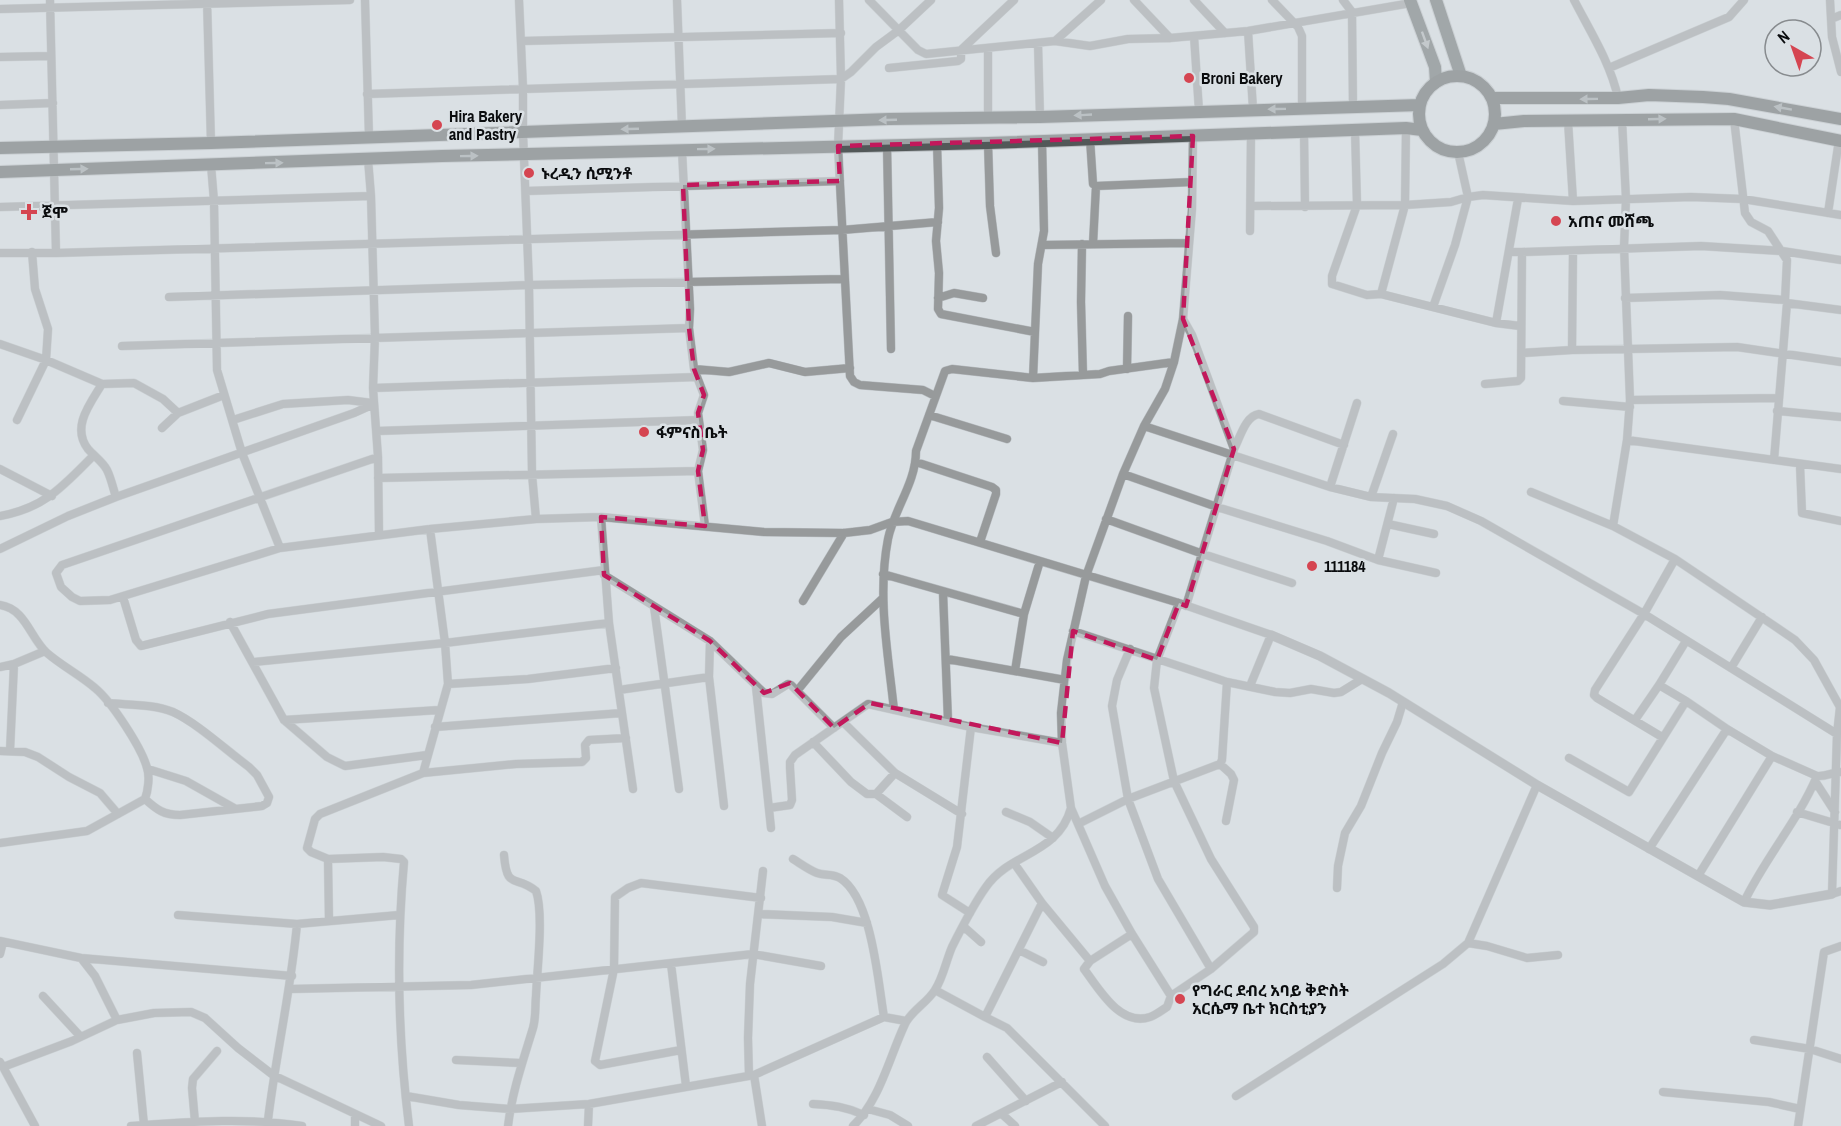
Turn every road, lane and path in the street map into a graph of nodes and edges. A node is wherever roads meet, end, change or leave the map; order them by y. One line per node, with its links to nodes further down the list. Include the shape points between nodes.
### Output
1 (350, 0): 18 (street)
2 (365, 0): 48 (street)
3 (519, 0): 33 (street)
4 (677, 0): 31 (street)
5 (839, 0): 28 (street)
6 (869, 0): 26 (street)
7 (931, 0): 26 (street)
8 (1014, 0): 37 (street)
9 (1101, 0): 34 (street)
10 (1134, 0): 32 (street)
11 (1194, 0): 29 (street)
12 (1272, 0): 25 (street)
13 (1343, 0): 22 (street)
14 (1436, 0): 43 (main road)
15 (1574, 0): 40 (street)
16 (1744, 0): 40 (street, via 1729,17)
17 (1830, 0): 24 (street)
18 (207, 1): 20 (street); 78 (street)
19 (1411, 2): 22 (street); 45 (main road, one-way to 45, via 1435,67)
20 (50, 4): 21 (street); 39 (street)
21 (0, 9)
22 (1352, 12): 25 (street); 54 (street)
23 (1841, 15): 24 (street)
24 (1831, 19): 42 (street)
25 (1293, 22): 27 (street); 55 (street, via 1302,36)
26 (898, 30): 37 (street, via 926,54); 44 (street)
27 (1248, 31): 29 (street); 56 (street)
28 (841, 33): 31 (street); 44 (street)
29 (1226, 33): 30 (street)
30 (1194, 36): 32 (street); 57 (street)
31 (679, 37): 33 (street); 46 (street)
32 (1170, 38): 34 (street, via 1128,39 1090,46)
33 (522, 41): 47 (street)
34 (1055, 41): 35 (street)
35 (1038, 43): 36 (street); 59 (street)
36 (988, 48): 37 (street); 58 (street)
37 (962, 50): 41 (street, via 958,61)
38 (0, 57): 39 (street)
39 (50, 57): 51 (street)
40 (1609, 68): 50 (street)
41 (889, 69)
42 (1841, 72)
43 (1461, 76): 45 (highway, via 1448,76); 49 (highway, via 1474,79)
44 (841, 79): 46 (street); 64 (street)
45 (1436, 82): 53 (highway)
46 (680, 84): 47 (street); 66 (street)
47 (523, 88): 48 (street); 71 (street)
48 (367, 94): 74 (street)
49 (1493, 98): 50 (highway, one-way to 49); 65 (highway)
50 (1618, 98): 61 (highway, one-way to 50, via 1729,99 1649,95)
51 (52, 103): 52 (street); 82 (street)
52 (0, 105)
53 (1420, 105): 54 (highway); 68 (highway)
54 (1353, 107): 55 (highway)
55 (1302, 108): 56 (highway, one-way to 56)
56 (1253, 109): 57 (highway)
57 (1198, 111): 59 (highway, one-way to 59)
58 (988, 117): 59 (highway); 64 (highway, one-way to 64)
59 (1041, 117)
60 (1734, 119): 62 (highway, one-way to 60); 77 (highway); 100 (street)
61 (1841, 119)
62 (1622, 120): 63 (highway); 101 (street)
63 (1568, 121): 65 (highway); 103 (street)
64 (840, 122): 66 (highway); 83 (street)
65 (1494, 124): 86 (highway, via 1480,144)
66 (682, 127): 71 (highway, one-way to 71)
67 (1406, 128): 68 (highway); 69 (highway); 106 (street)
68 (1422, 129): 86 (highway, via 1436,146)
69 (1355, 130): 70 (highway); 105 (street)
70 (1304, 131): 72 (highway); 109 (street)
71 (523, 133): 74 (highway); 87 (street)
72 (1251, 133): 73 (highway); 107 (street)
73 (1193, 136): 75 (highway); 93 (street)
74 (369, 137): 78 (highway)
75 (1090, 139): 76 (highway); 95 (street)
76 (1042, 140): 80 (highway); 122 (street)
77 (1840, 141): 110 (street)
78 (212, 143): 82 (highway)
79 (937, 143): 80 (highway); 81 (highway); 112 (street)
80 (988, 143): 132 (street)
81 (887, 145): 83 (highway); 113 (street)
82 (54, 146): 84 (highway); 90 (street)
83 (838, 146): 85 (highway, one-way to 83); 92 (street)
84 (0, 148)
85 (682, 150): 87 (highway); 94 (street)
86 (1458, 152): 98 (street)
87 (524, 155): 88 (highway, one-way to 87); 96 (street)
88 (368, 159): 89 (highway, one-way to 88); 97 (street)
89 (211, 165): 90 (highway, one-way to 89); 102 (street)
90 (54, 170): 91 (highway); 104 (street)
91 (0, 172)
92 (840, 181): 94 (street); 114 (street)
93 (1192, 182): 95 (street); 119 (street)
94 (683, 185): 96 (street); 116 (street)
95 (1096, 186): 121 (street)
96 (526, 191): 117 (street)
97 (371, 196): 102 (street); 118 (street)
98 (1468, 197): 99 (street); 106 (street); 145 (street)
99 (1518, 199): 103 (street); 128 (street)
100 (1743, 199): 101 (street); 110 (street); 125 (street, via 1751,222 1768,231)
101 (1626, 200): 103 (street); 123 (street)
102 (214, 201): 104 (street); 124 (street)
103 (1573, 201)
104 (56, 204): 108 (street); 131 (street)
105 (1357, 205): 106 (street); 109 (street); 138 (street, via 1331,281 1367,295)
106 (1405, 205): 138 (street)
107 (1251, 206): 109 (street); 115 (street)
108 (0, 207)
109 (1305, 207)
110 (1828, 213): 111 (street)
111 (1841, 215)
112 (938, 222): 113 (street); 141 (street)
113 (888, 226): 114 (street); 158 (street)
114 (842, 230): 116 (street); 134 (street)
115 (1250, 231)
116 (686, 234): 117 (street); 135 (street)
117 (527, 239): 118 (street); 136 (street)
118 (372, 243): 124 (street); 137 (street)
119 (1188, 243): 121 (street); 148 (street)
120 (1082, 244): 121 (street); 122 (street); 169 (street)
121 (1093, 244)
122 (1042, 245): 152 (street)
123 (1624, 248): 125 (street, via 1701,246); 130 (street); 143 (street)
124 (214, 249): 131 (street); 139 (street)
125 (1782, 251): 133 (street); 144 (street, via 1787,260)
126 (0, 252): 127 (street)
127 (32, 252): 131 (street); 163 (street, via 35,289 48,329)
128 (1509, 252): 129 (street); 149 (street)
129 (1522, 252): 130 (street); 150 (street)
130 (1573, 252): 159 (street)
131 (56, 253)
132 (996, 253)
133 (1841, 260)
134 (844, 279): 135 (street); 166 (street)
135 (689, 283): 136 (street); 151 (street)
136 (529, 285): 137 (street); 153 (street)
137 (372, 290): 139 (street); 154 (street)
138 (1381, 294): 145 (street)
139 (216, 295): 140 (street); 155 (street)
140 (169, 297)
141 (938, 298): 142 (street, via 954,293); 152 (street, via 941,314)
142 (982, 298)
143 (1625, 298): 144 (street, via 1720,296); 160 (street)
144 (1786, 302): 146 (street); 162 (street)
145 (1434, 308): 149 (street)
146 (1841, 310)
147 (1128, 316): 167 (street)
148 (1183, 319): 164 (street); 197 (street)
149 (1496, 323): 150 (street)
150 (1520, 326): 161 (street)
151 (689, 328): 153 (street); 168 (street)
152 (1035, 332): 170 (street)
153 (528, 333): 154 (street); 172 (street)
154 (375, 337): 155 (street); 174 (street)
155 (216, 342): 157 (street); 175 (street)
156 (0, 344): 163 (street)
157 (122, 346)
158 (891, 349)
159 (1572, 350): 160 (street); 161 (street)
160 (1627, 350): 162 (street, via 1737,347); 180 (street)
161 (1521, 353): 173 (street, via 1519,380)
162 (1782, 353): 165 (street); 177 (street)
163 (45, 360): 171 (street); 186 (street)
164 (1174, 362): 167 (street); 190 (street, via 1165,389)
165 (1841, 362)
166 (850, 368): 168 (street, via 805,372 769,363 729,372); 176 (street, via 850,376 860,385 923,390)
167 (1127, 369): 169 (street)
168 (696, 373): 172 (street); 188 (street, via 704,395)
169 (1083, 375): 170 (street)
170 (1033, 378): 176 (street, via 952,369 945,371)
171 (102, 384): 183 (street, via 134,383 163,399); 199 (street, via 81,425 81,436)
172 (530, 384): 174 (street); 189 (street)
173 (1485, 384)
174 (373, 388): 181 (street)
175 (224, 395): 183 (street); 187 (street)
176 (935, 396): 184 (street)
177 (1778, 398): 180 (street); 182 (street)
178 (1563, 401): 180 (street)
179 (1357, 403): 196 (street)
180 (1630, 403): 195 (street)
181 (374, 404): 187 (street, via 348,400 283,404); 192 (street); 198 (street)
182 (1777, 411): 185 (street); 201 (street)
183 (178, 413): 191 (street)
184 (929, 415): 194 (street); 202 (street)
185 (1841, 417)
186 (17, 420)
187 (233, 420): 198 (street)
188 (699, 420): 189 (street); 206 (street, via 703,450)
189 (531, 426): 192 (street); 207 (street)
190 (1144, 426): 197 (street); 208 (street)
191 (162, 428)
192 (377, 431): 200 (street)
193 (1393, 434): 215 (street)
194 (1007, 439)
195 (1627, 440): 201 (street); 226 (street)
196 (1344, 445): 197 (street, via 1259,414 1249,418); 210 (street)
197 (1233, 452): 210 (street); 217 (street)
198 (242, 453): 213 (street); 214 (street)
199 (94, 455): 212 (street); 213 (street, via 108,471)
200 (378, 458): 209 (street); 214 (street)
201 (1774, 460): 203 (street)
202 (916, 462): 223 (street); 231 (street, via 996,490)
203 (1800, 465): 205 (street); 222 (street, via 1802,513)
204 (0, 470): 212 (street)
205 (1841, 470)
206 (698, 471): 207 (street); 225 (street)
207 (532, 474): 209 (street); 220 (street)
208 (1123, 474): 217 (street); 221 (street)
209 (378, 478): 229 (street)
210 (1330, 487): 215 (street)
211 (1531, 492): 226 (street)
212 (52, 496): 218 (street, via 17,513)
213 (116, 497): 233 (street)
214 (260, 498): 232 (street); 245 (street, via 62,565 56,573 66,594 80,601)
215 (1371, 498): 216 (street)
216 (1394, 498): 224 (street); 252 (street, via 1447,506 1481,521)
217 (1217, 507): 234 (street); 236 (street)
218 (0, 516)
219 (601, 517): 220 (street); 225 (street); 238 (street)
220 (536, 519): 227 (street)
221 (1106, 519): 234 (street); 241 (street)
222 (1841, 520)
223 (892, 522): 228 (street); 231 (street, via 908,521); 240 (street)
224 (1388, 524): 230 (street); 236 (street)
225 (705, 526): 228 (street, via 764,532)
226 (1613, 526): 235 (street)
227 (430, 529): 229 (street); 243 (street)
228 (844, 533): 247 (street)
229 (379, 534): 232 (street)
230 (1434, 534)
231 (980, 542): 237 (street)
232 (280, 548): 245 (street)
233 (0, 549)
234 (1203, 554): 242 (street); 249 (street)
235 (1675, 559): 252 (street); 253 (street)
236 (1378, 560): 239 (street)
237 (1040, 561): 241 (street); 251 (street)
238 (604, 572): 243 (street); 250 (street); 255 (street)
239 (1436, 573)
240 (883, 574): 244 (street); 246 (street)
241 (1086, 576): 249 (street); 256 (street)
242 (1292, 583)
243 (438, 591): 254 (street); 260 (street)
244 (943, 592): 251 (street); 263 (street)
245 (123, 597): 254 (street, via 141,646)
246 (882, 599): 281 (street, via 841,638); 287 (street)
247 (803, 601)
248 (0, 605): 262 (street, via 20,616)
249 (1182, 605): 257 (street); 264 (street)
250 (654, 607): 258 (street); 275 (street)
251 (1024, 614): 270 (street)
252 (1644, 614): 259 (street); 290 (street, via 1594,695)
253 (1762, 617): 269 (street); 285 (street, via 1795,640 1814,660)
254 (230, 622): 265 (street)
255 (609, 622): 260 (street); 268 (street)
256 (1073, 631): 261 (street); 273 (street)
257 (1271, 635): 272 (street); 279 (street)
258 (710, 641): 271 (street); 278 (street)
259 (1686, 641): 269 (street); 277 (street)
260 (445, 643): 265 (street); 276 (street)
261 (1130, 649): 264 (street); 319 (street, via 1117,680 1112,706)
262 (45, 651): 266 (street); 284 (street, via 97,689)
263 (947, 659): 270 (street); 291 (street)
264 (1157, 660): 274 (street); 313 (street, via 1154,688)
265 (253, 662): 289 (street)
266 (14, 664): 267 (street); 303 (street)
267 (0, 666)
268 (616, 668): 276 (street); 280 (street)
269 (1731, 668): 297 (street)
270 (1015, 670): 273 (street)
271 (709, 677): 275 (street); 320 (street)
272 (1362, 679): 279 (street, via 1334,693 1311,689 1275,692); 283 (street)
273 (1065, 680): 301 (street)
274 (1227, 682): 279 (street); 307 (street)
275 (664, 683): 280 (street); 316 (street)
276 (448, 684): 286 (street)
277 (1659, 685): 282 (street); 290 (street)
278 (756, 686): 281 (street, via 771,694 788,684); 322 (street)
279 (1250, 686)
280 (619, 690): 288 (street)
281 (797, 691): 295 (street)
282 (1686, 701): 296 (street); 298 (street)
283 (1403, 702): 314 (street); 343 (street, via 1361,806 1345,833)
284 (108, 703): 308 (street, via 128,729); 321 (street, via 171,711 249,767 269,797 267,803)
285 (1840, 707): 297 (street)
286 (440, 710): 289 (street); 294 (street)
287 (894, 710): 291 (street); 292 (street, via 868,704)
288 (622, 713): 294 (street); 299 (street)
289 (284, 720): 304 (street, via 327,757 345,766)
290 (1635, 720): 298 (street)
291 (948, 721): 293 (street)
292 (843, 722): 295 (street); 311 (street)
293 (971, 727): 301 (street); 328 (street)
294 (435, 728): 304 (street)
295 (834, 728): 300 (street)
296 (1727, 729): 305 (street); 336 (street)
297 (1837, 734): 309 (street)
298 (1662, 737): 306 (street, via 1629,792)
299 (626, 738): 310 (street, via 589,740 582,762); 315 (street)
300 (813, 742): 317 (street, via 851,782 867,794); 322 (street, via 790,762 790,805)
301 (1062, 743): 323 (street)
302 (0, 751): 303 (street)
303 (10, 751): 327 (street, via 38,757 96,791)
304 (427, 755): 310 (street)
305 (1772, 756): 312 (street); 342 (street)
306 (1569, 758)
307 (1220, 764): 313 (street); 330 (street, via 1234,780)
308 (148, 769): 318 (street); 321 (street, via 186,781)
309 (1838, 772): 312 (street); 326 (street)
310 (423, 773): 338 (street, via 317,816 307,848)
311 (895, 773): 317 (street); 328 (street)
312 (1816, 779): 324 (street); 326 (street)
313 (1174, 782): 319 (street); 371 (street, via 1211,859 1255,930)
314 (1537, 785): 336 (street); 359 (street)
315 (633, 789)
316 (679, 789)
317 (876, 794): 329 (street)
318 (144, 800): 321 (street, via 167,815); 327 (street)
319 (1128, 800): 331 (street); 371 (street, via 1158,879)
320 (724, 806)
321 (234, 808)
322 (769, 808): 333 (street)
323 (1071, 808): 331 (street); 334 (street)
324 (1797, 812): 332 (street); 346 (street)
325 (1006, 813): 334 (street, via 1030,822)
326 (1836, 813): 332 (street)
327 (118, 814): 335 (street, via 87,831)
328 (962, 814): 348 (street, via 957,847 942,895)
329 (907, 818)
330 (1226, 822)
331 (1078, 824): 356 (street, via 1105,886)
332 (1838, 825): 344 (street)
333 (771, 828)
334 (1053, 838): 340 (street)
335 (0, 843)
336 (1649, 849): 342 (street)
337 (504, 855): 373 (street, via 510,879 533,888 538,896)
338 (328, 859): 351 (street, via 401,859 404,862); 352 (street)
339 (793, 859): 353 (street, via 816,873 841,879 858,900)
340 (1014, 863): 347 (street); 348 (street, via 986,885)
341 (763, 871): 345 (street)
342 (1698, 876): 346 (street)
343 (1337, 888)
344 (1837, 892): 346 (street, via 1770,905)
345 (761, 898): 349 (street); 370 (street, via 641,883 628,888 614,900)
346 (1744, 902)
347 (1042, 903): 361 (street); 366 (street)
348 (970, 913): 355 (street)
349 (759, 914): 353 (street, via 832,917); 363 (street)
350 (178, 915): 354 (street)
351 (399, 915): 352 (street); 374 (street)
352 (329, 921): 354 (street)
353 (867, 923): 379 (street)
354 (297, 924): 372 (street)
355 (963, 926): 358 (street); 376 (street)
356 (1132, 934): 366 (street); 378 (street)
357 (2, 941): 362 (street); 365 (street)
358 (981, 942)
359 (1468, 943): 364 (street, via 1527,958); 400 (street, via 1443,964)
360 (1841, 946): 385 (street, via 1824,952)
361 (1019, 950): 367 (street); 380 (street)
362 (0, 954)
363 (753, 954): 368 (street); 369 (street); 395 (street, via 748,1038)
364 (1558, 955)
365 (81, 958): 372 (street); 381 (street, via 95,976)
366 (1090, 961): 378 (street, via 1084,969 1115,1008 1128,1017 1150,1017 1167,1007)
367 (1043, 962)
368 (671, 964): 370 (street); 386 (street)
369 (821, 966)
370 (614, 969): 373 (street); 386 (street, via 595,1057 597,1064)
371 (1211, 969): 378 (street)
372 (292, 976): 375 (street)
373 (537, 977): 374 (street); 392 (street, via 534,1026)
374 (399, 988): 375 (street); 399 (street)
375 (290, 989): 394 (street)
376 (935, 990): 380 (street); 382 (street)
377 (43, 996): 383 (street)
378 (1171, 996)
379 (884, 1017): 382 (street); 395 (street)
380 (985, 1017): 396 (street, via 1007,1028)
381 (117, 1020): 383 (street); 394 (street, via 191,1012 205,1018)
382 (906, 1021): 406 (street)
383 (80, 1036): 393 (street)
384 (1754, 1040): 385 (street)
385 (1810, 1049): 390 (street); 405 (street)
386 (681, 1050): 397 (street)
387 (217, 1051): 410 (street, via 194,1079)
388 (138, 1053): 412 (street)
389 (987, 1057): 401 (street)
390 (1841, 1059)
391 (456, 1060): 392 (street)
392 (521, 1063): 404 (street)
393 (1, 1064): 413 (street)
394 (273, 1076): 408 (street); 409 (street)
395 (752, 1076): 397 (street); 421 (street)
396 (1062, 1082): 401 (street); 426 (street)
397 (686, 1086): 402 (street)
398 (1663, 1092): 405 (street, via 1769,1102)
399 (406, 1096): 404 (street); 418 (street)
400 (1236, 1096)
401 (1026, 1101): 407 (street)
402 (589, 1104): 404 (street); 420 (street)
403 (813, 1104): 406 (street)
404 (510, 1109): 419 (street)
405 (1800, 1109): 427 (street)
406 (866, 1112): 422 (street); 423 (street, via 890,1114)
407 (1002, 1114): 424 (street); 425 (street)
408 (355, 1115): 416 (street); 417 (street)
409 (268, 1120): 410 (street); 415 (street)
410 (195, 1122): 411 (street)
411 (178, 1124): 412 (street)
412 (144, 1125): 414 (street)
413 (35, 1126)
414 (131, 1126)
415 (302, 1126)
416 (355, 1126)
417 (381, 1126)
418 (410, 1126)
419 (508, 1126)
420 (588, 1126)
421 (762, 1126)
422 (853, 1126)
423 (908, 1126)
424 (976, 1126)
425 (1015, 1126)
426 (1105, 1126)
427 (1798, 1126)

